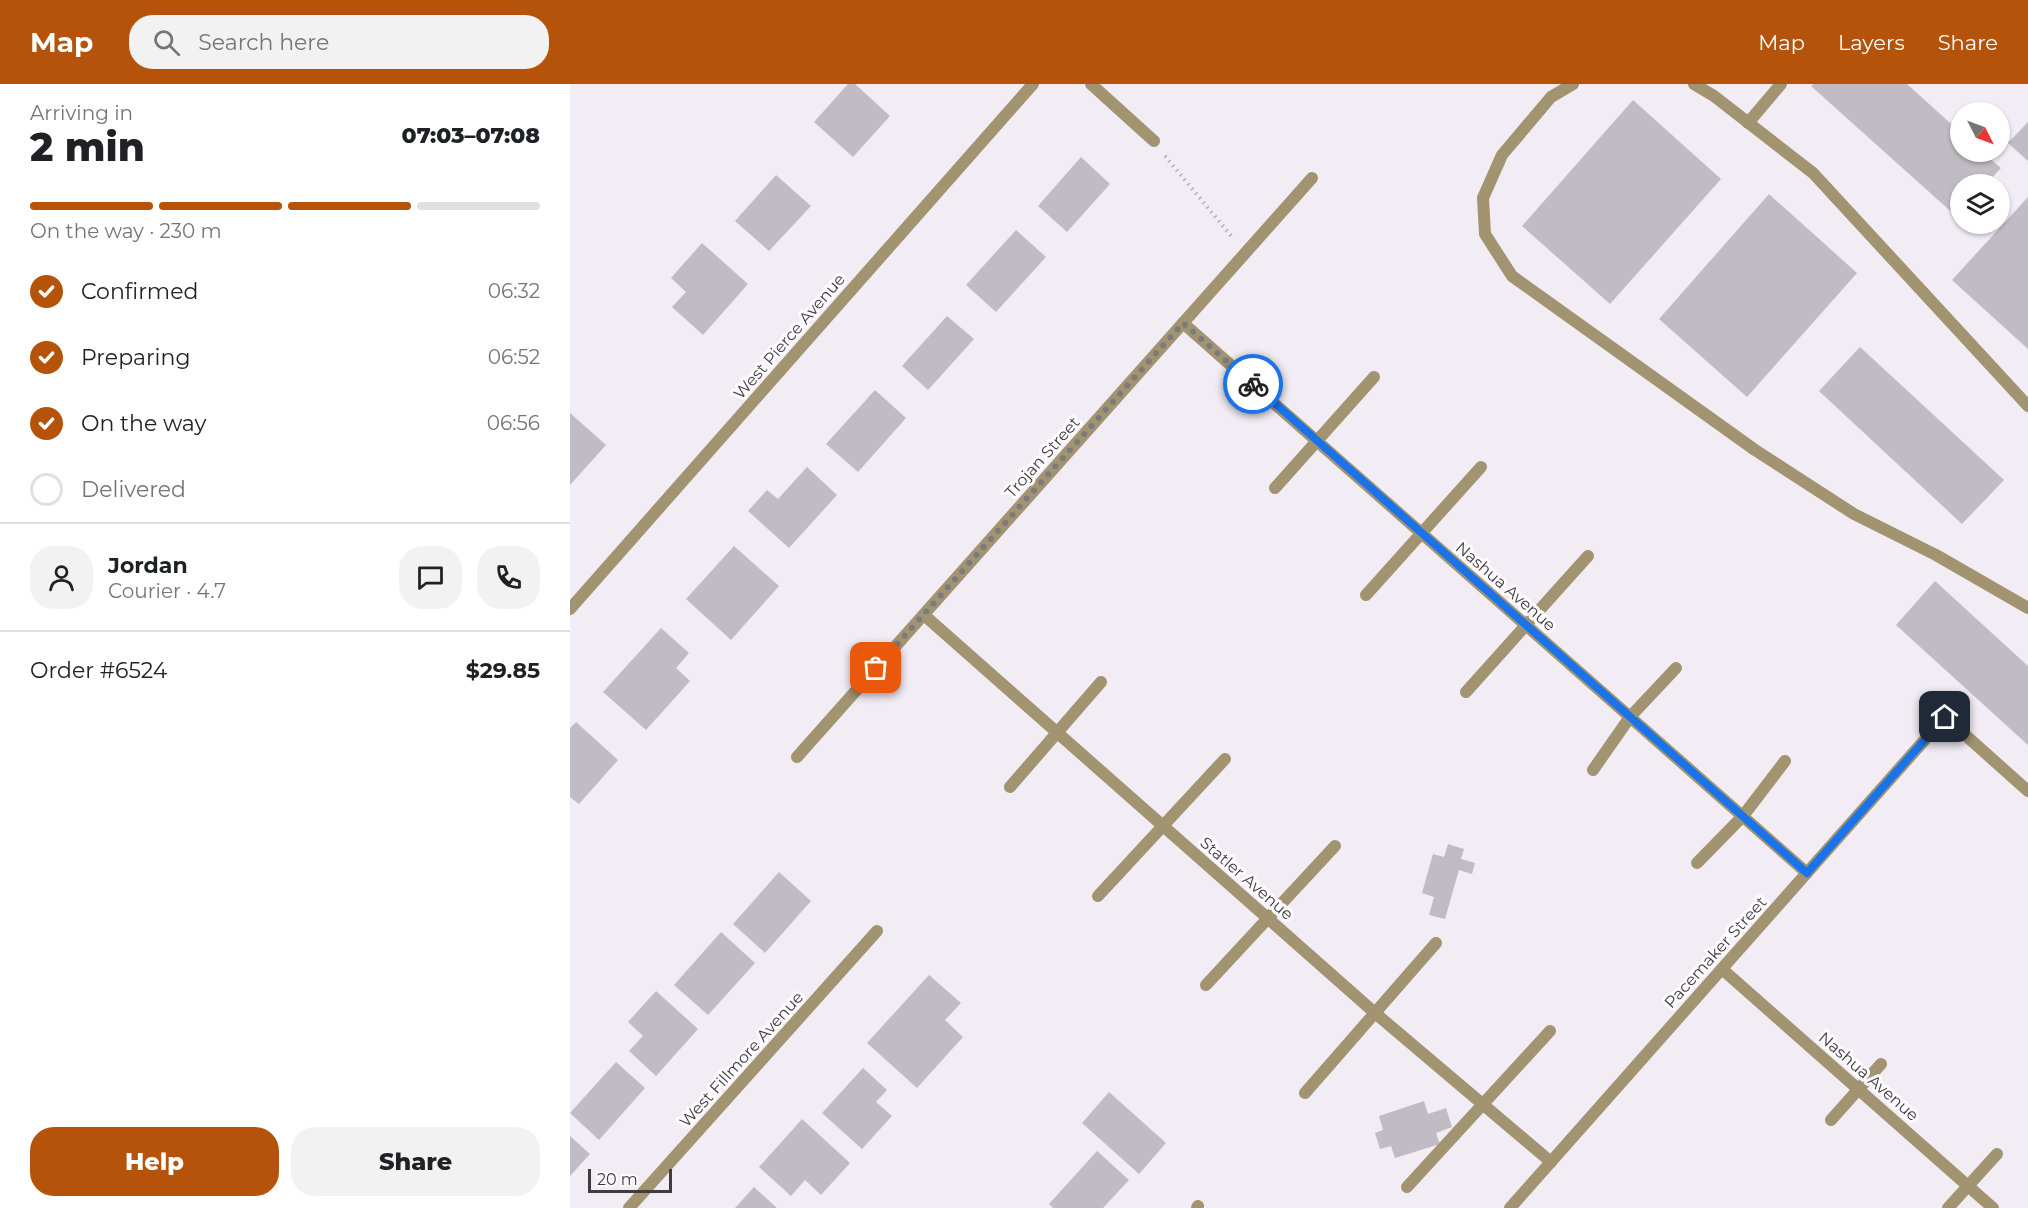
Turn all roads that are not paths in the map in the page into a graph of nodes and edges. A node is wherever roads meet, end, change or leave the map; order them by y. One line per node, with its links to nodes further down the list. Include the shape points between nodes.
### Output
1 (1033, 84): 19 (street, West Pierce Avenue)
2 (1091, 84): 7 (street)
3 (1573, 84): 18 (street, via 1551,97 1503,155 1483,198 1485,234 1512,276 1755,450 1854,514)
4 (1694, 84): 6 (street)
5 (1781, 84): 6 (street)
6 (1748, 123): 11 (street, via 1813,173)
7 (1154, 141)
8 (1312, 178): 9 (street, Trojan Street)
9 (1183, 323): 12 (street, Nashua Avenue); 20 (street, Trojan Street)
10 (1374, 377): 12 (street)
11 (2028, 406)
12 (1317, 441): 14 (street); 15 (street, Nashua Avenue)
13 (1482, 467): 15 (street)
14 (1275, 488)
15 (1422, 534): 17 (street); 21 (street, Nashua Avenue)
16 (1588, 556): 21 (street)
17 (1366, 595)
18 (2028, 608)
19 (570, 609)
20 (924, 615): 26 (street, Statler Avenue); 27 (street, Trojan Street)
21 (1525, 625): 24 (street); 25 (street, Nashua Avenue)
22 (1676, 668): 25 (street)
23 (1101, 682): 26 (street)
24 (1466, 692)
25 (1630, 717): 30 (street); 33 (street, Nashua Avenue)
26 (1057, 732): 31 (street); 34 (street, Statler Avenue)
27 (797, 758)
28 (1225, 759): 34 (street)
29 (1785, 761): 33 (street)
30 (1593, 770)
31 (1010, 787)
32 (2028, 790): 37 (street, Pacemaker Street, via 1945,717)
33 (1743, 816): 36 (street); 37 (street, Nashua Avenue)
34 (1164, 826): 38 (street); 39 (street, Statler Avenue)
35 (1335, 846): 39 (street)
36 (1697, 863)
37 (1807, 873): 42 (street, Pacemaker Street)
38 (1098, 896)
39 (1268, 918): 43 (street); 44 (street, Statler Avenue)
40 (877, 931): 55 (street, West Fillmore Avenue)
41 (1436, 942): 44 (street)
42 (1722, 969): 47 (street, Nashua Avenue); 52 (street, Pacemaker Street)
43 (1206, 985)
44 (1375, 1013): 48 (street); 49 (street, Statler Avenue)
45 (1550, 1031): 49 (street)
46 (1881, 1064): 47 (street)
47 (1859, 1089): 50 (street); 53 (street, Nashua Avenue)
48 (1305, 1093)
49 (1483, 1104): 52 (street, Statler Avenue); 54 (street)
50 (1831, 1120)
51 (1996, 1154): 53 (street)
52 (1551, 1162): 56 (street, Pacemaker Street)
53 (1968, 1186): 57 (street); 58 (street, Nashua Avenue)
54 (1407, 1187)
55 (629, 1208)
56 (1510, 1208)
57 (1948, 1208)
58 (1993, 1208)

